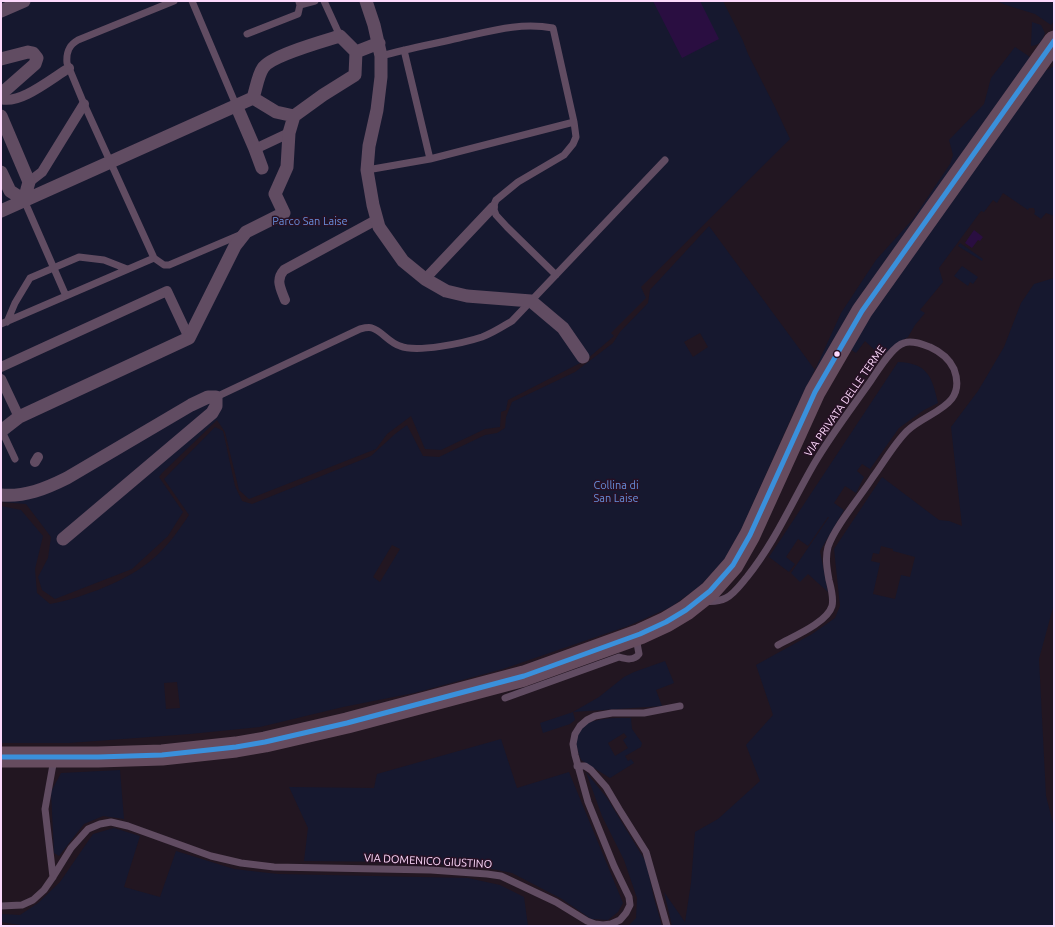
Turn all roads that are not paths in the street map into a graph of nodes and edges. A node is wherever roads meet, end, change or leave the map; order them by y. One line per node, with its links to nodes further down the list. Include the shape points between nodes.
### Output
1 (24, 1): 8 (street)
2 (174, 1): 16 (lane, via 73,43 67,52)
3 (192, 1): 21 (lane)
4 (315, 1): 7 (lane)
5 (324, 1): 10 (lane)
6 (366, 1): 12 (street)
7 (299, 3): 9 (lane, via 298,14)
8 (1, 11)
9 (247, 34)
10 (340, 36): 14 (street); 18 (street, via 271,61 263,68)
11 (1054, 42): 58 (main road, via 862,311 815,392 750,535 733,565)
12 (380, 50): 13 (lane); 14 (street); 31 (street, via 381,77)
13 (404, 50): 24 (lane, via 510,26 539,25 553,28); 27 (lane)
14 (356, 52): 23 (street, via 355,75)
15 (1, 59): 17 (street, via 28,52 37,58 35,64)
16 (69, 68): 19 (street, via 19,99); 20 (lane)
17 (1, 94)
18 (253, 98): 21 (street); 23 (street, via 276,112)
19 (1, 99)
20 (84, 104): 29 (lane); 33 (street, via 42,172)
21 (236, 105): 26 (street); 29 (street)
22 (1, 116): 33 (street)
23 (294, 116): 25 (street)
24 (574, 122): 27 (lane); 36 (lane, via 576,137 564,155 518,182 496,200)
25 (289, 134): 26 (street); 39 (street, via 287,167 275,194 284,214)
26 (255, 149): 30 (street)
27 (430, 159): 31 (lane)
28 (665, 160): 43 (lane)
29 (111, 162): 35 (street); 40 (lane)
30 (262, 168)
31 (367, 170): 38 (street)
32 (1, 172): 34 (street)
33 (29, 182): 35 (street)
34 (5, 191): 35 (street)
35 (24, 200): 37 (street); 41 (lane)
36 (493, 207): 43 (lane, via 506,227); 44 (street)
37 (1, 211)
38 (376, 220): 44 (street, via 397,254); 46 (street, via 284,270 278,280)
39 (246, 232): 40 (lane, via 169,264 164,265); 49 (street, via 235,246)
40 (154, 258): 42 (lane)
41 (54, 268): 42 (lane, via 80,257 104,260); 45 (lane); 48 (lane, via 30,278)
42 (127, 269): 45 (lane)
43 (556, 275): 47 (lane)
44 (425, 279): 47 (street, via 446,291 467,296)
45 (66, 296): 48 (lane)
46 (285, 300)
47 (531, 301): 50 (street, via 563,328); 53 (lane, via 512,321 482,337 432,347 402,347 390,342 371,327 360,329)
48 (4, 323)
49 (189, 338): 51 (street, via 167,291); 54 (street)
50 (583, 357)
51 (1, 367)
52 (1, 379): 54 (street)
53 (216, 397): 56 (street, via 208,397 191,405 50,487 23,495); 57 (street, via 216,406 212,413)
54 (8, 426): 55 (lane)
55 (15, 459)
56 (1, 495)
57 (63, 539)
58 (700, 601): 59 (main road, via 666,622); 60 (lane, VIA PRIVATA DELLE TERME, via 715,602 727,598 742,584 776,536 815,463 895,349 910,342 937,351 944,355 953,367 957,383 951,402 910,429 901,438 831,540 826,557 833,600 828,614 810,628)
59 (635, 636): 61 (lane, via 639,654 632,659 619,657); 64 (main road, via 511,680 347,724 266,742 162,755)
60 (778, 645)
61 (505, 698)
62 (680, 706): 65 (lane, VIA DOMENICO GIUSTINO, via 644,714 603,714 587,720 575,734 573,744)
63 (1, 757): 64 (main road)
64 (55, 757): 66 (lane, via 45,808)
65 (577, 766): 66 (lane, VIA DOMENICO GIUSTINO, via 588,802 629,897 630,905 626,913 620,920 611,924 587,921 556,902 501,876 431,870 274,867 241,863 211,856 111,822 88,829 71,848); 68 (lane, via 585,766 591,770 606,787 646,852)
66 (54, 877): 67 (lane, VIA DOMENICO GIUSTINO, via 33,900 22,905)
67 (1, 906)
68 (667, 926)

